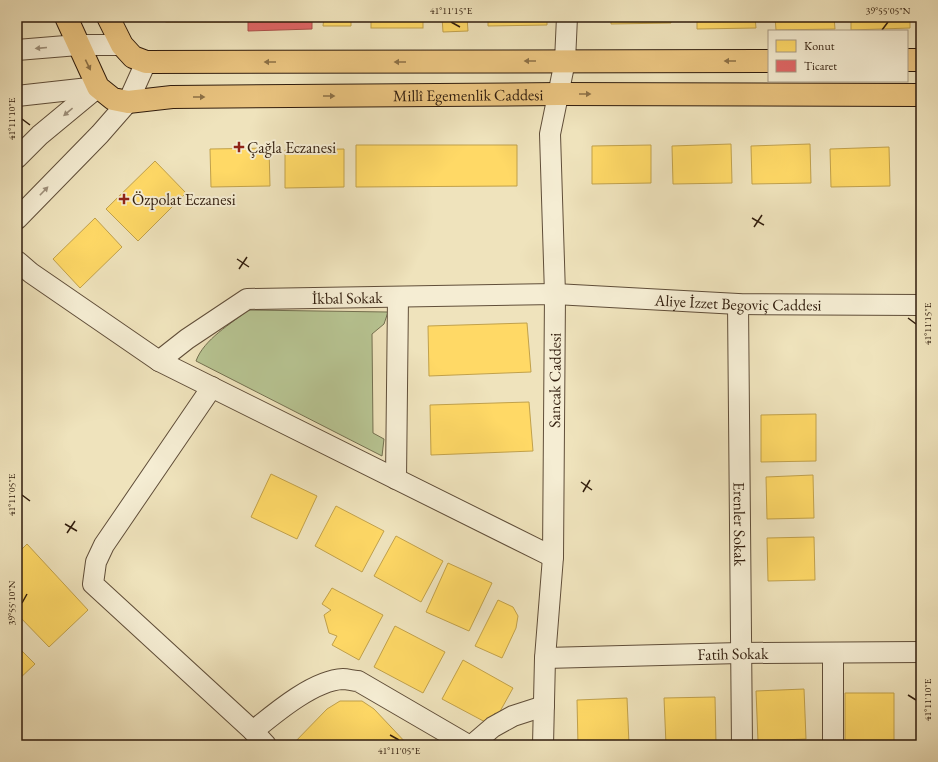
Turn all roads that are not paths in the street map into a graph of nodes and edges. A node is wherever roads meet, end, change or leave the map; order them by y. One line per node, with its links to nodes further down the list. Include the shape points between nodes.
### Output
1 (66, 17): 4 (main road, Millî Egemenlik Caddesi)
2 (108, 17): 5 (main road, Millî Egemenlik Caddesi)
3 (568, 17): 9 (street, Sancak Caddesi)
4 (78, 45): 5 (street); 6 (street, one-way to 6); 12 (main road, Millî Egemenlik Caddesi, one-way to 12)
5 (122, 45): 11 (main road, Millî Egemenlik Caddesi, via 133,57)
6 (17, 50)
7 (908, 60): 8 (main road)
8 (921, 60)
9 (565, 61): 10 (main road, Millî Egemenlik Caddesi, one-way to 9); 11 (main road, Millî Egemenlik Caddesi, one-way to 11); 13 (street, Sancak Caddesi)
10 (768, 61)
11 (146, 62): 16 (street)
12 (98, 87): 15 (street); 16 (main road, Millî Egemenlik Caddesi, via 113,99); 17 (street, one-way to 17, via 40,135)
13 (559, 94): 14 (main road, Millî Egemenlik Caddesi, one-way to 14); 16 (main road, Millî Egemenlik Caddesi, one-way to 13, via 172,97); 20 (street, Sancak Caddesi, via 550,134)
14 (921, 95)
15 (17, 96)
16 (128, 102): 18 (street, one-way to 16)
17 (17, 158)
18 (17, 219)
19 (17, 261): 24 (street)
20 (555, 294): 21 (street, İkbal Sokak); 22 (street, Aliye İzzet Begoviç Caddesi); 27 (street, Sancak Caddesi)
21 (398, 297): 24 (street, İkbal Sokak, via 247,299); 26 (street)
22 (738, 304): 23 (street, Aliye İzzet Begoviç Caddesi); 30 (street, Erenler Sokak)
23 (921, 305)
24 (159, 361): 25 (street)
25 (212, 387): 26 (street); 33 (street, via 104,545 96,562 93,584)
26 (396, 479): 27 (street)
27 (553, 557): 31 (street, Sancak Caddesi)
28 (832, 652): 29 (street, Fatih Sokak); 30 (street, Fatih Sokak); 39 (street)
29 (921, 652)
30 (740, 653): 31 (street, Fatih Sokak); 38 (street, Erenler Sokak)
31 (545, 658): 32 (street, Sancak Caddesi)
32 (544, 706): 36 (street, via 512,716 492,727); 37 (street, Sancak Caddesi)
33 (253, 731): 34 (street); 35 (street, via 301,694 342,679 358,681)
34 (266, 745)
35 (468, 745)
36 (472, 745)
37 (543, 745)
38 (742, 745)
39 (833, 745)

